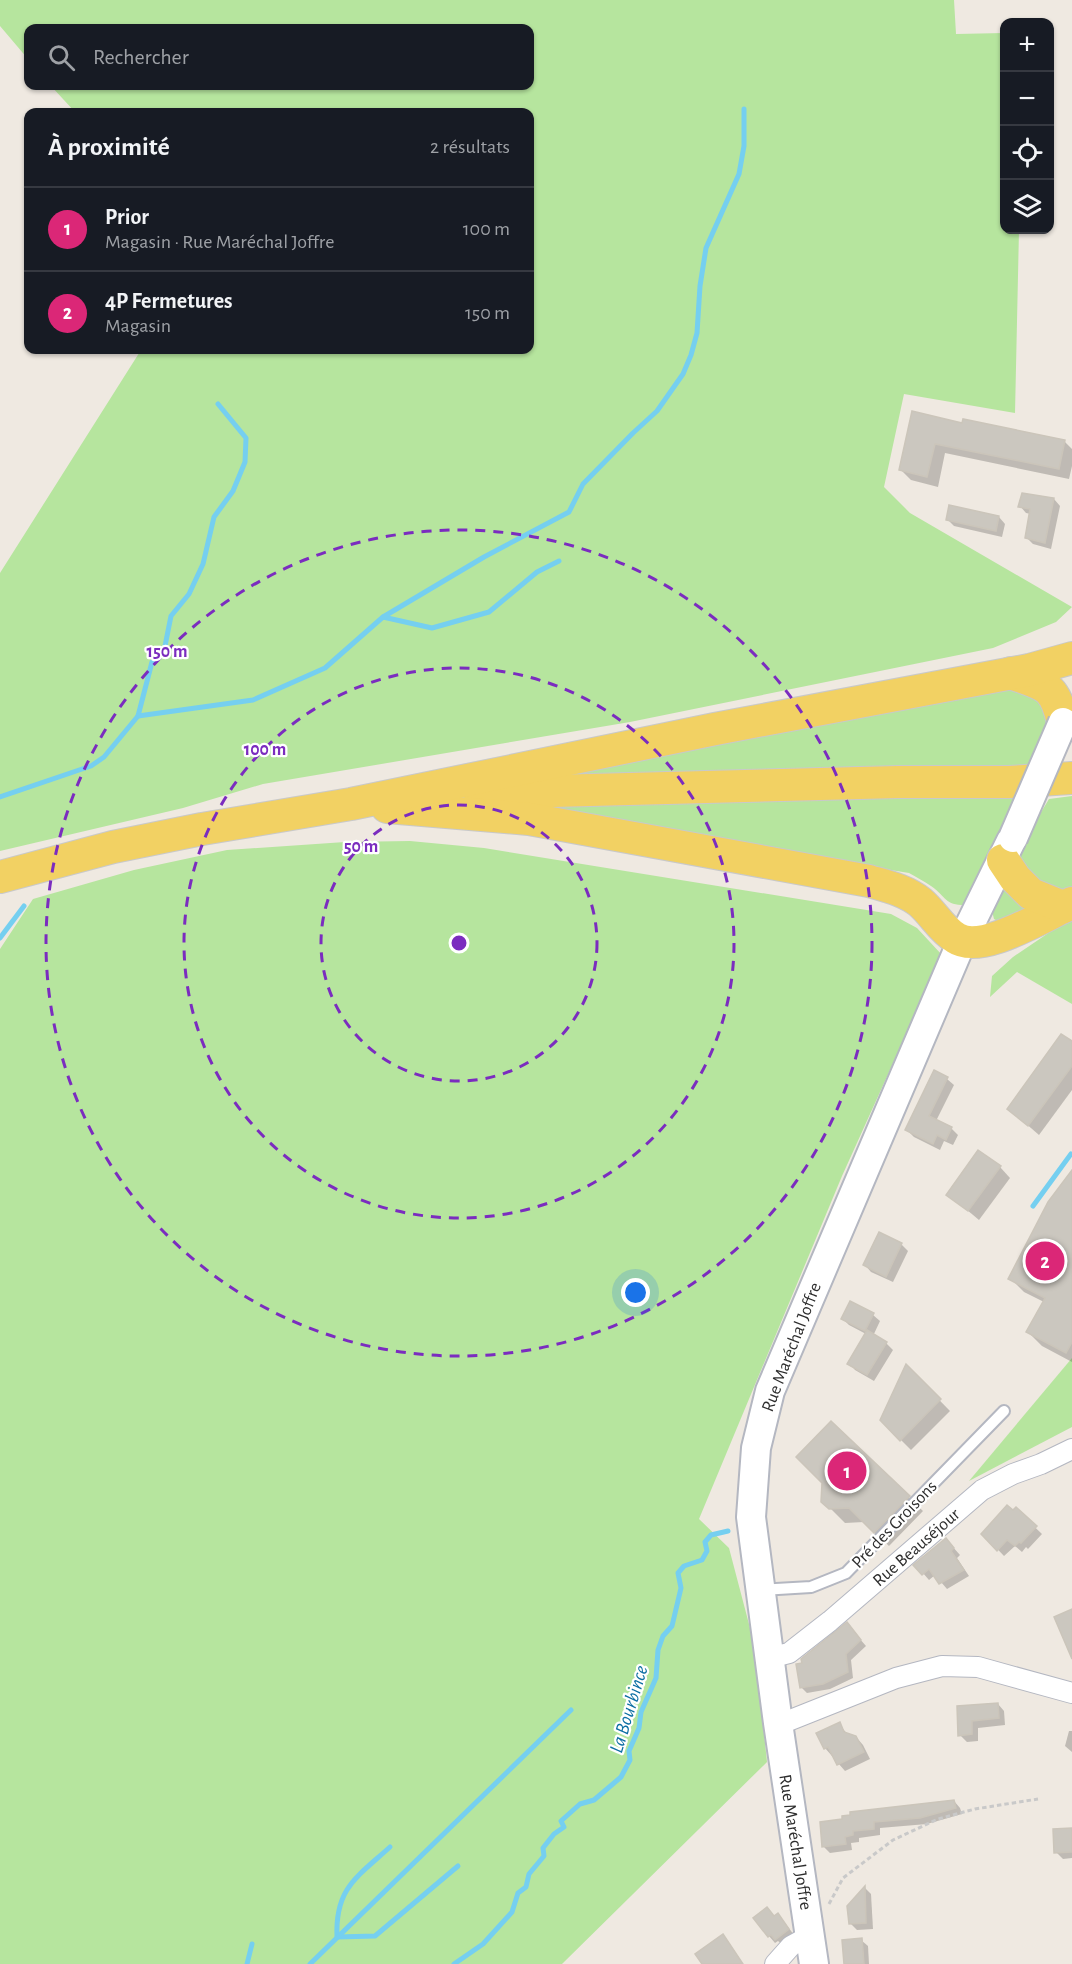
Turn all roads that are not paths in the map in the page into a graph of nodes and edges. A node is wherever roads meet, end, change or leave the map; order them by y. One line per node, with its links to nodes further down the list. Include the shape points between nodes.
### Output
1 (1072, 658): 2 (main road)
2 (1011, 673): 3 (main road, via 1042,684); 5 (main road)
3 (1068, 711): 6 (main road, Rue Maréchal Joffre, bridge)
4 (1072, 778): 5 (main road, via 513,792)
5 (351, 804): 7 (main road, via 112,847); 9 (main road, via 529,819 869,881 904,892)
6 (1008, 849): 8 (main road, via 1015,878 1031,894); 9 (main road, Rue Maréchal Joffre)
7 (0, 877)
8 (1068, 905): 9 (main road, via 1009,934 983,942)
9 (962, 941): 12 (main road, Rue Maréchal Joffre, via 770,1391 756,1448 751,1517)
10 (1004, 1411): 12 (lane, Pré des Groisons, via 846,1573 811,1587)
11 (1072, 1449): 13 (street, Rue Beauséjour, via 982,1490 830,1621 789,1653)
12 (760, 1590): 13 (main road, Rue Maréchal Joffre)
13 (769, 1658): 15 (main road, Rue Maréchal Joffre)
14 (1072, 1693): 15 (street, via 978,1667 942,1666 896,1678)
15 (778, 1723): 16 (main road, Rue Maréchal Joffre)
16 (810, 1928): 17 (street); 18 (main road, Rue Maréchal Joffre)
17 (775, 1964)
18 (814, 1964)

